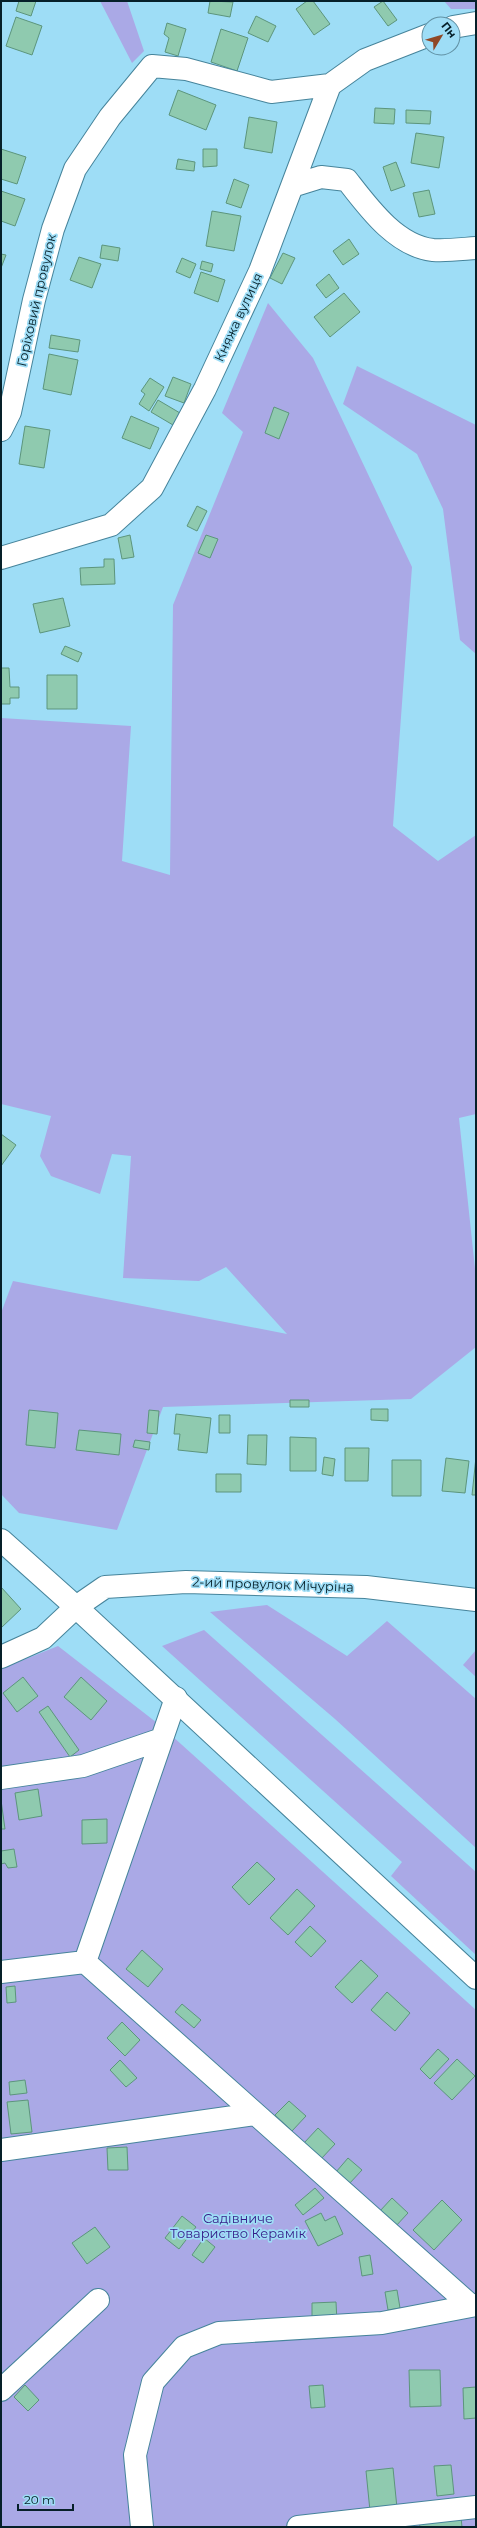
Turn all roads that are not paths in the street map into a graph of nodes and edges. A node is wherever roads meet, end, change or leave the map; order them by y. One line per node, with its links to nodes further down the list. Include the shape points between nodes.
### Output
1 (476, 23): 2 (street)
2 (461, 26)
3 (421, 38): 4 (street, via 366,60)
4 (330, 85): 5 (street, Княжа вулиця); 7 (street, Горіховий провулок, via 271,92 186,69 152,66 110,117 75,168 53,229 34,300 10,412)
5 (292, 186): 6 (street, via 321,177 347,180 367,206 402,239 432,250); 8 (street, Княжа вулиця, via 260,271 205,389 152,488 111,525)
6 (476, 248)
7 (1, 430)
8 (1, 558)
9 (1, 1540): 11 (street)
10 (476, 1600): 11 (street, 2-ий провулок Мічуріна, via 366,1587 186,1582 105,1587)
11 (76, 1607): 12 (street, 2-ий провулок Мічуріна, via 43,1638); 13 (street)
12 (1, 1657)
13 (176, 1698): 14 (street); 18 (street)
14 (162, 1739): 15 (street, via 83,1766); 16 (street)
15 (1, 1778)
16 (85, 1962): 17 (street); 19 (street)
17 (1, 1972)
18 (476, 1978)
19 (255, 2114): 20 (street); 22 (street)
20 (1, 2150)
21 (98, 2300): 23 (street)
22 (472, 2304): 25 (street, via 382,2323 219,2333 184,2347 153,2382 135,2455)
23 (1, 2390)
24 (476, 2507): 26 (street)
25 (142, 2527)
26 (298, 2527)

